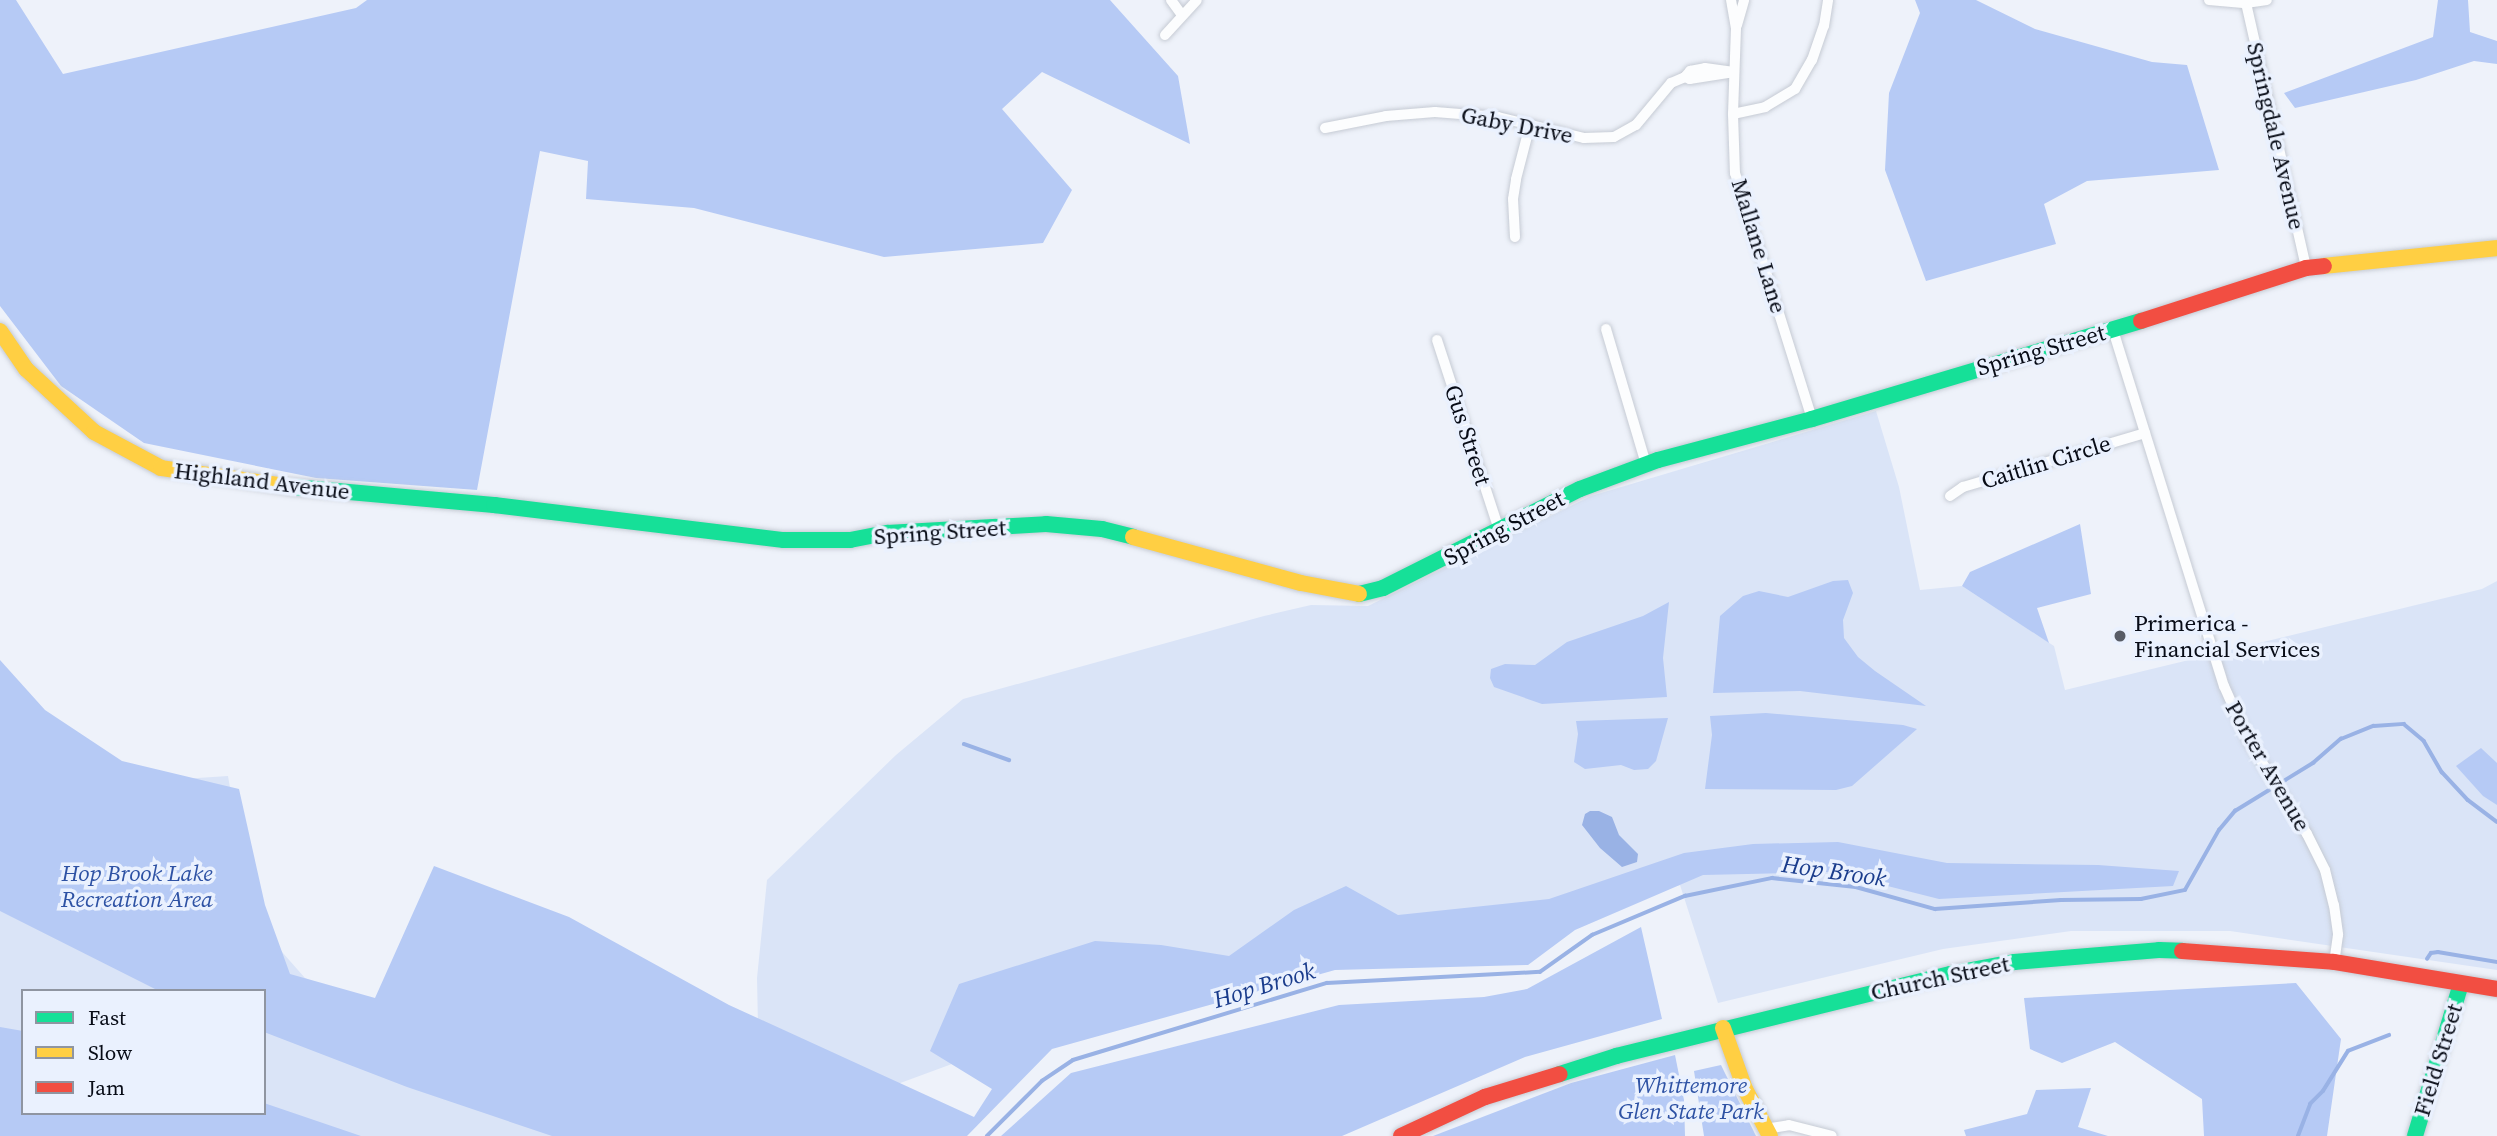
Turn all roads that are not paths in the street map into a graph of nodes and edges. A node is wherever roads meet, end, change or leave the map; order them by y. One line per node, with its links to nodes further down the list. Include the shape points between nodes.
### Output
1 (1171, 0): 9 (street)
2 (1197, 0): 9 (street)
3 (1731, 0): 10 (street, Mallane Lane)
4 (1744, 0): 10 (street, Mallane Lane)
5 (1828, 0): 13 (street, via 1812,60 1795,89 1765,107)
6 (2209, 0): 8 (street)
7 (2267, 0): 8 (street)
8 (2246, 3): 18 (street, Springdale Avenue)
9 (1182, 15): 11 (street)
10 (1736, 28): 12 (street, Mallane Lane)
11 (1165, 35)
12 (1734, 72): 13 (street, Mallane Lane); 14 (street, Gaby Drive, via 1690,71 1671,83 1636,125 1614,137 1584,138)
13 (1733, 114): 23 (street, Mallane Lane, via 1735,173)
14 (1531, 125): 15 (street, Gaby Drive, via 1435,112); 16 (street, via 1513,199)
15 (1325, 128)
16 (1515, 237)
17 (2497, 248): 18 (main road, Spring Street)
18 (2306, 268): 20 (main road, Spring Street)
19 (1606, 329): 25 (street)
20 (2113, 330): 23 (main road, Spring Street); 24 (street, Porter Avenue)
21 (0, 331): 27 (main road, Highland Avenue, via 26,369 94,432 161,468 248,483)
22 (1437, 340): 28 (street, Gus Street)
23 (1812, 419): 25 (main road, Spring Street)
24 (2145, 433): 26 (street, Caitlin Circle, via 1963,487); 29 (street, Porter Avenue, via 2224,686 2261,762 2319,857 2330,887 2338,935)
25 (1646, 464): 28 (main road, Spring Street, via 1580,489)
26 (1950, 496)
27 (494, 505): 28 (main road, Spring Street, via 783,540 850,540 887,533 1046,524 1102,529 1357,594 1383,588)
28 (1499, 530)
29 (2334, 962): 30 (main road, Church Street); 32 (main road, Church Street, via 2159,950 2014,962)
30 (2462, 984): 31 (main road, Church Street); 36 (main road, Field Street)
31 (2497, 989)
32 (1723, 1028): 33 (main road, via 1745,1089); 34 (main road, Church Street, via 1509,1089)
33 (1768, 1132): 35 (street, via 1789,1125)
34 (1401, 1136)
35 (1832, 1136)
36 (2415, 1136)

